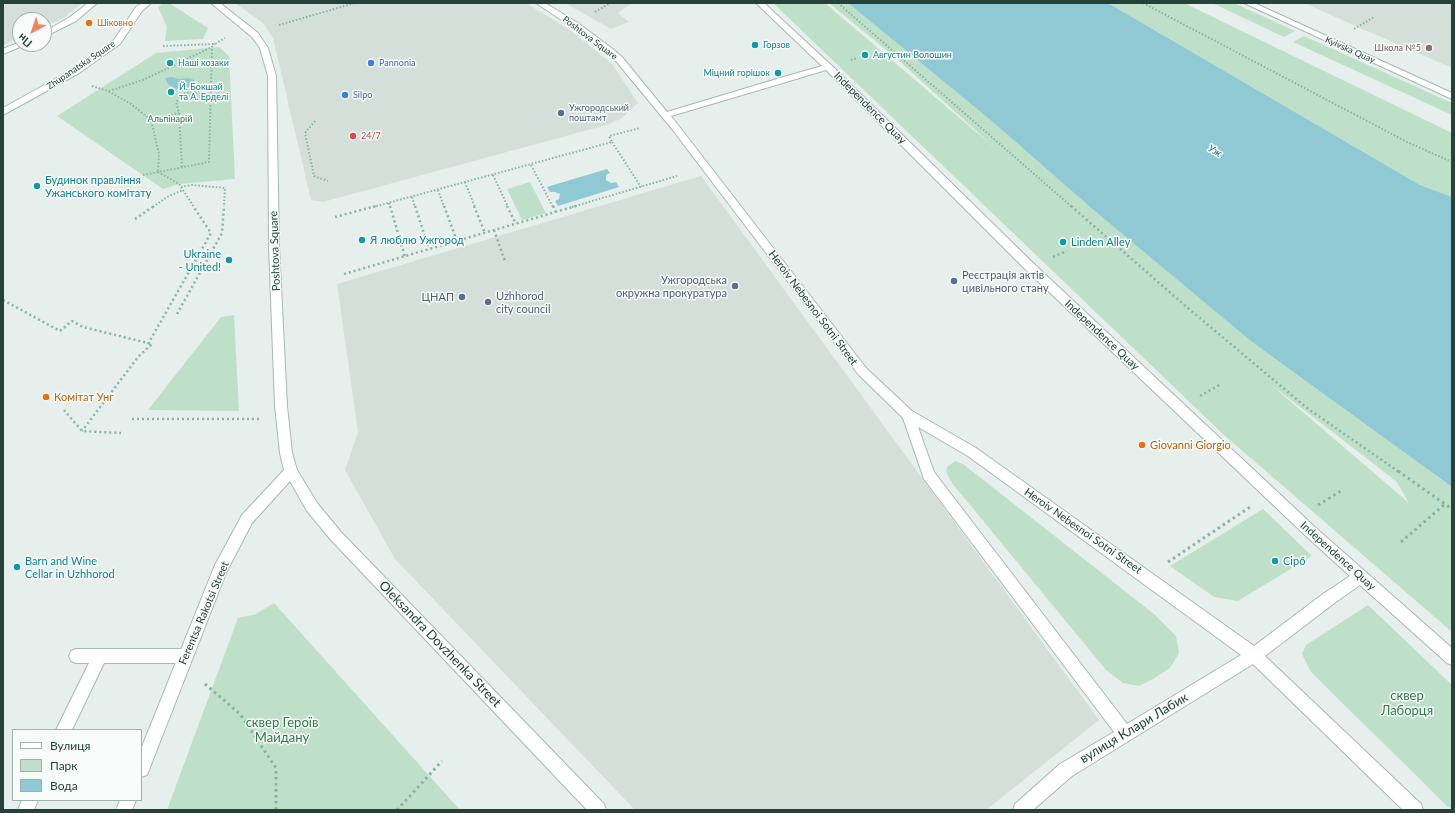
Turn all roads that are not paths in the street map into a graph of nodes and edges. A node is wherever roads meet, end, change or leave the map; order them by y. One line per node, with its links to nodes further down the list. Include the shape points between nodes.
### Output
1 (93, 3): 7 (street)
2 (147, 3): 10 (street, Zhupanatska Square, via 139,9 117,42 76,71)
3 (215, 3): 14 (street, Poshtova Square, via 255,35 264,48 272,76 274,246 281,406 286,453)
4 (540, 3): 11 (street, Poshtova Square, via 611,52)
5 (760, 3): 8 (street, Independence Quay)
6 (1248, 3): 9 (street, Kyivska Quay)
7 (52, 30)
8 (828, 67): 11 (street); 15 (street, Independence Quay, via 1029,266)
9 (1452, 96)
10 (3, 112)
11 (665, 115): 12 (street, Poshtova Square)
12 (726, 194): 13 (street, Heroiv Nebesnoi Sotni Street, via 862,371)
13 (908, 415): 16 (street, Heroiv Nebesnoi Sotni Street, via 972,452); 22 (street, Heroiv Nebesnoi Sotni Street, via 930,475)
14 (291, 471): 19 (street, Ferentsa Rakotsi Street, via 247,519 220,570); 24 (street, Oleksandra Dovzhenka Street, via 312,507 336,536)
15 (1361, 577): 16 (street); 20 (street, Independence Quay)
16 (1254, 655): 22 (street, вулиця Клари Лабик); 26 (street)
17 (76, 656): 18 (street)
18 (100, 656): 19 (street); 21 (street)
19 (186, 656): 23 (street, Ferentsa Rakotsi Street)
20 (1452, 658)
21 (64, 729)
22 (1125, 734): 25 (street, вулиця Клари Лабик, via 1066,770)
23 (142, 766)
24 (598, 810)
25 (1021, 810)
26 (1415, 810)

